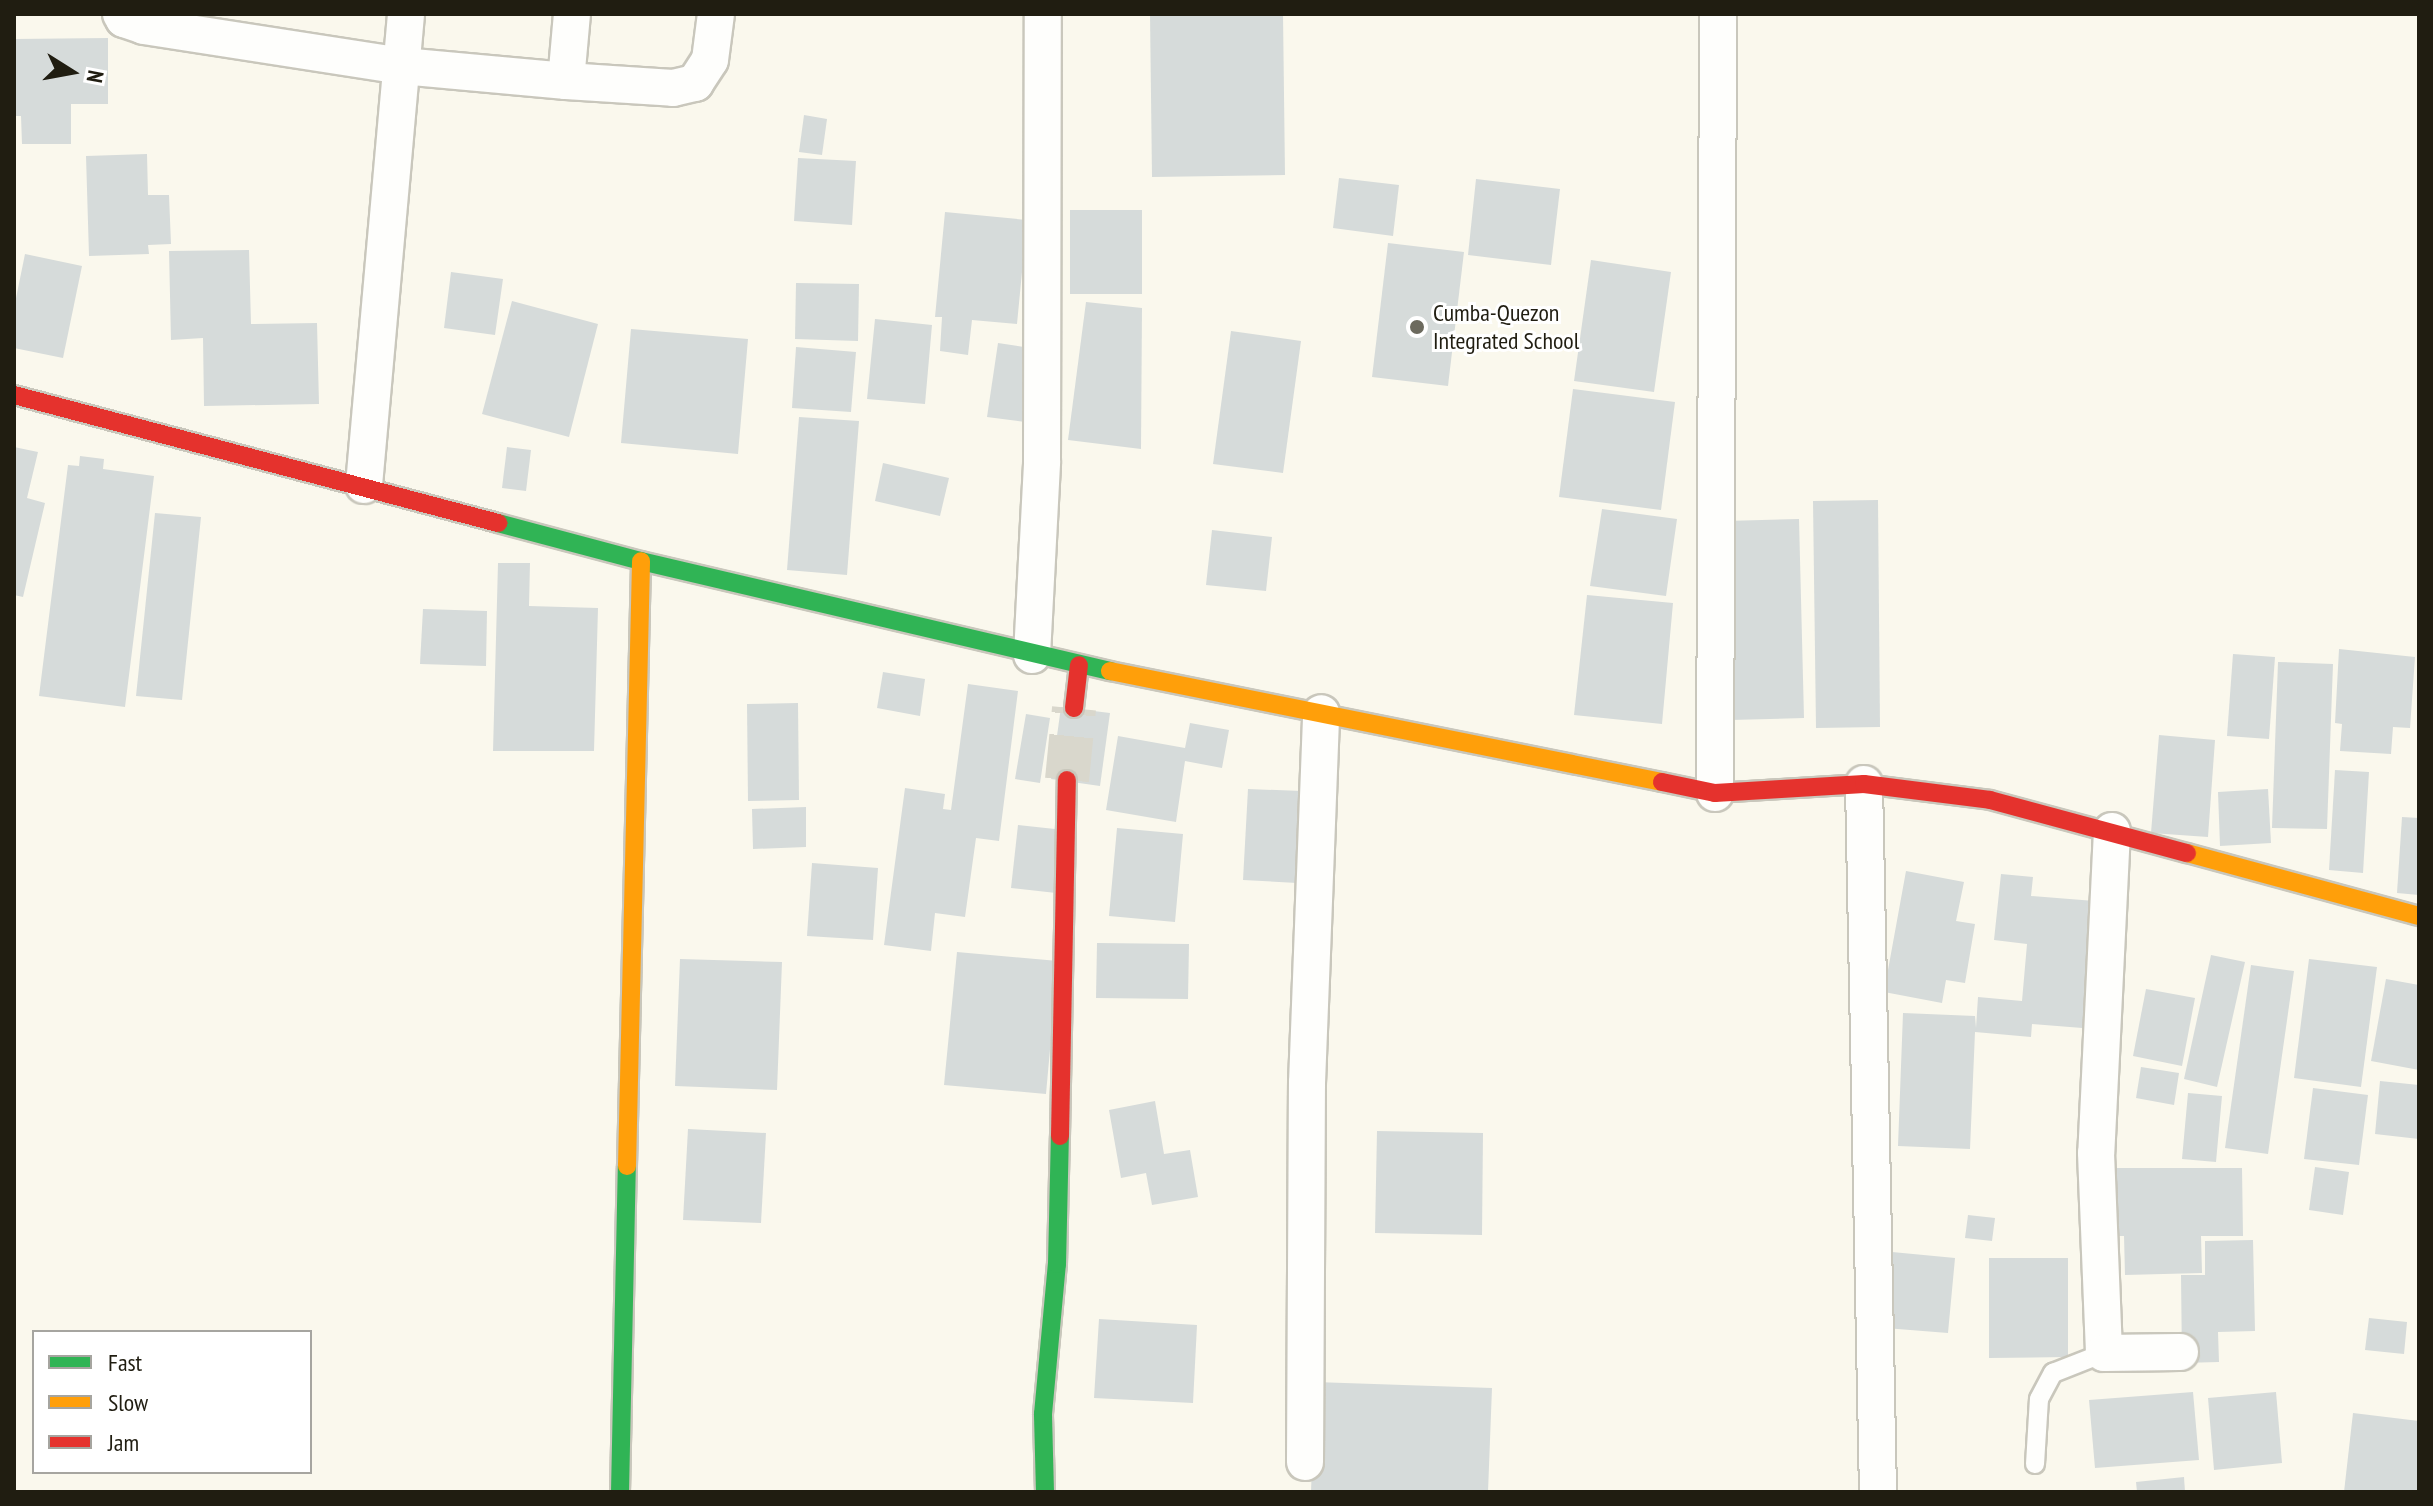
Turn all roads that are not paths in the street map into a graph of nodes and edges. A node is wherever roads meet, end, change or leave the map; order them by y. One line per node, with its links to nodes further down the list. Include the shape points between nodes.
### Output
1 (121, 14): 7 (street, via 144,26)
2 (406, 14): 8 (street)
3 (572, 14): 9 (street)
4 (716, 14): 9 (street, via 710,60 695,83 673,88)
5 (1043, 14): 13 (street, via 1042,461)
6 (1718, 14): 19 (street)
7 (240, 27): 8 (street)
8 (402, 66): 9 (street); 11 (street)
9 (566, 81)
10 (14, 395): 11 (street)
11 (364, 485): 12 (street)
12 (641, 561): 13 (street); 26 (street)
13 (1032, 655): 14 (street)
14 (1079, 665): 15 (street); 16 (street)
15 (1074, 708)
16 (1321, 713): 19 (street); 24 (street, via 1307,1083)
17 (1067, 780): 27 (street, via 1057,1264 1043,1414)
18 (1864, 784): 19 (street); 20 (street, via 1990,800); 28 (street)
19 (1715, 793)
20 (2112, 831): 21 (street); 23 (street, via 2096,1153)
21 (2419, 916)
22 (2180, 1352): 23 (street)
23 (2104, 1353): 25 (lane, via 2053,1373 2039,1399)
24 (1305, 1462)
25 (2035, 1464)
26 (620, 1492)
27 (1045, 1492)
28 (1878, 1492)

